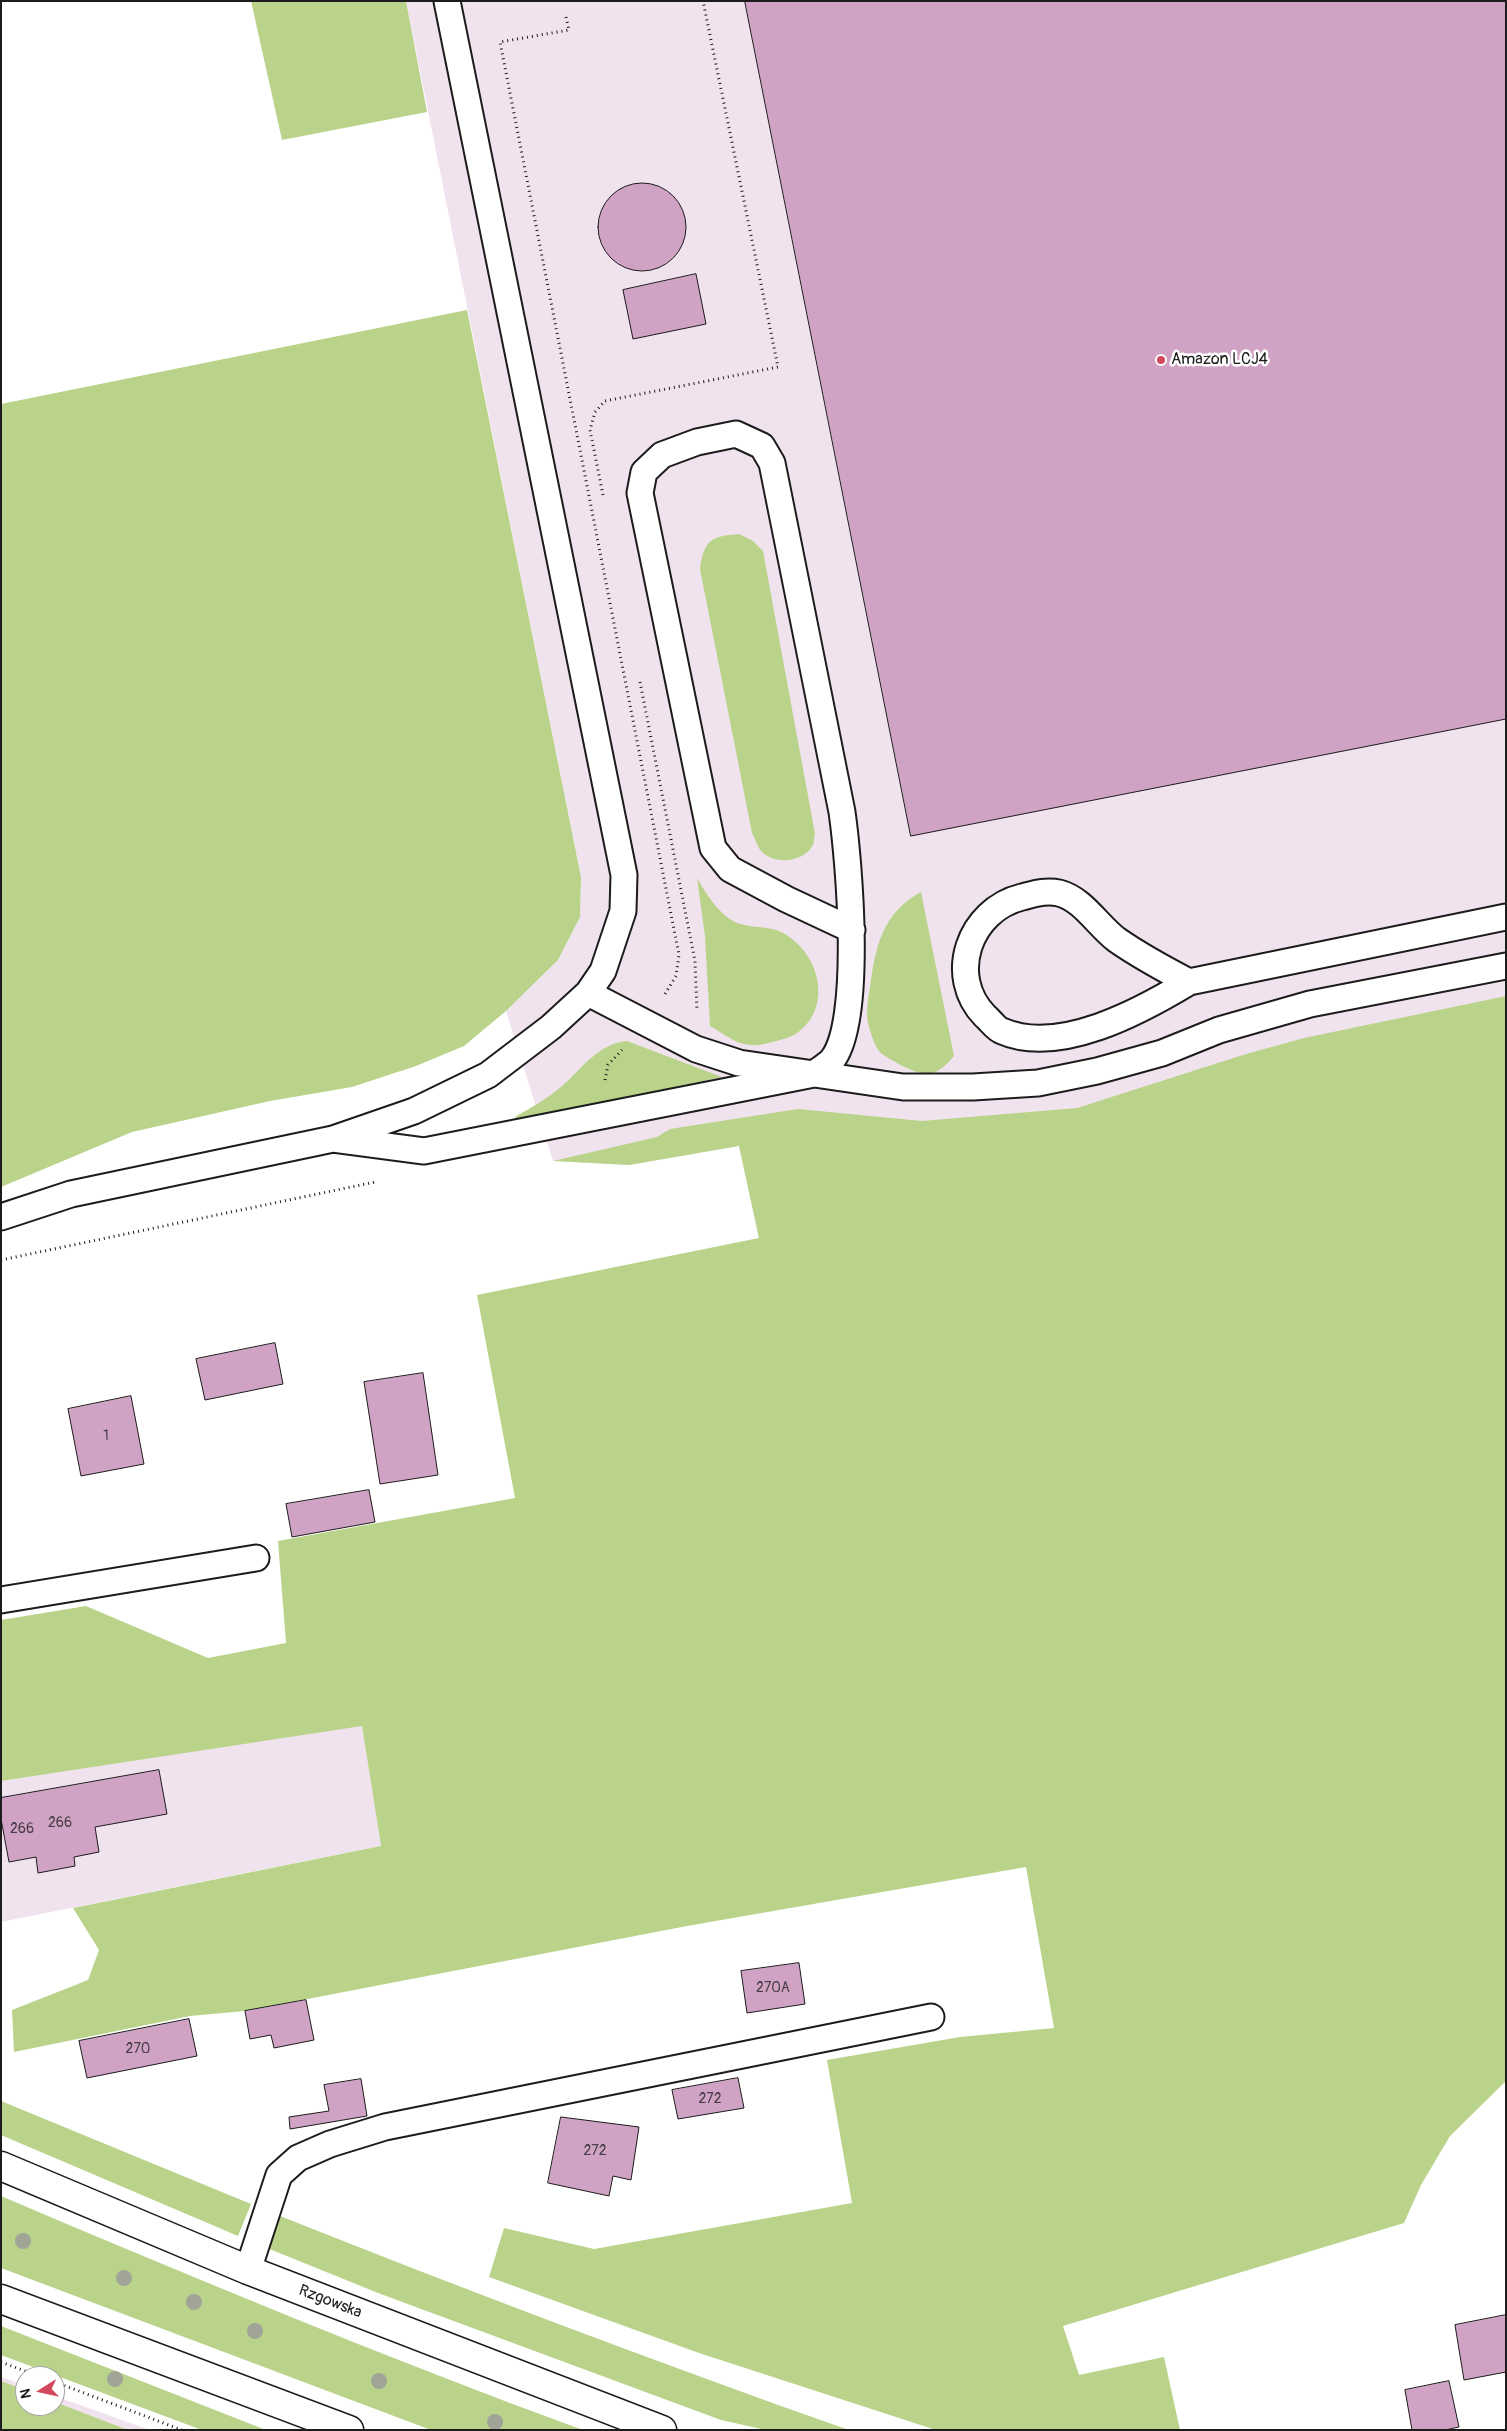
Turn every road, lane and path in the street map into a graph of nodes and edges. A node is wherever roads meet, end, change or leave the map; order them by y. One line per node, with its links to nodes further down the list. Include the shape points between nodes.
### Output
1 (448, 1): 6 (lane, via 624,876 623,911 615,940 603,971)
2 (1506, 917): 5 (lane)
3 (852, 930): 3 (lane, via 730,869 713,848 640,493 644,472 662,455 697,442 736,434 762,446 772,463 845,832); 7 (lane, via 844,1032 832,1059)
4 (1506, 966): 7 (lane, via 1310,1004 1219,1030 1162,1053 1038,1083 973,1087 903,1086)
5 (1189, 982): 5 (lane, via 1116,939 1076,902 1060,893 1042,892 1012,899 988,914 970,940 966,960 967,980 978,1008 1000,1031 1034,1039 1084,1033 1157,1002)
6 (588, 993): 7 (lane, via 696,1049 739,1063); 8 (lane, via 551,1027 488,1075 414,1111)
7 (814, 1074): 8 (lane, via 424,1151)
8 (333, 1139): 10 (lane, via 71,1194)
9 (380, 1181): 11 (path)
10 (1, 1217)
11 (1, 1260)
12 (256, 1558): 13 (lane)
13 (1, 1600)
14 (931, 2016): 16 (lane, via 385,2127 330,2144 298,2158 279,2175)
15 (1, 2166): 16 (main road, Rzgowska)
16 (248, 2270): 23 (main road, Rzgowska)
17 (1, 2299): 22 (main road)
18 (1, 2362): 19 (path)
19 (15, 2367)
20 (65, 2386): 21 (path)
21 (182, 2430)
22 (349, 2430)
23 (662, 2430)

